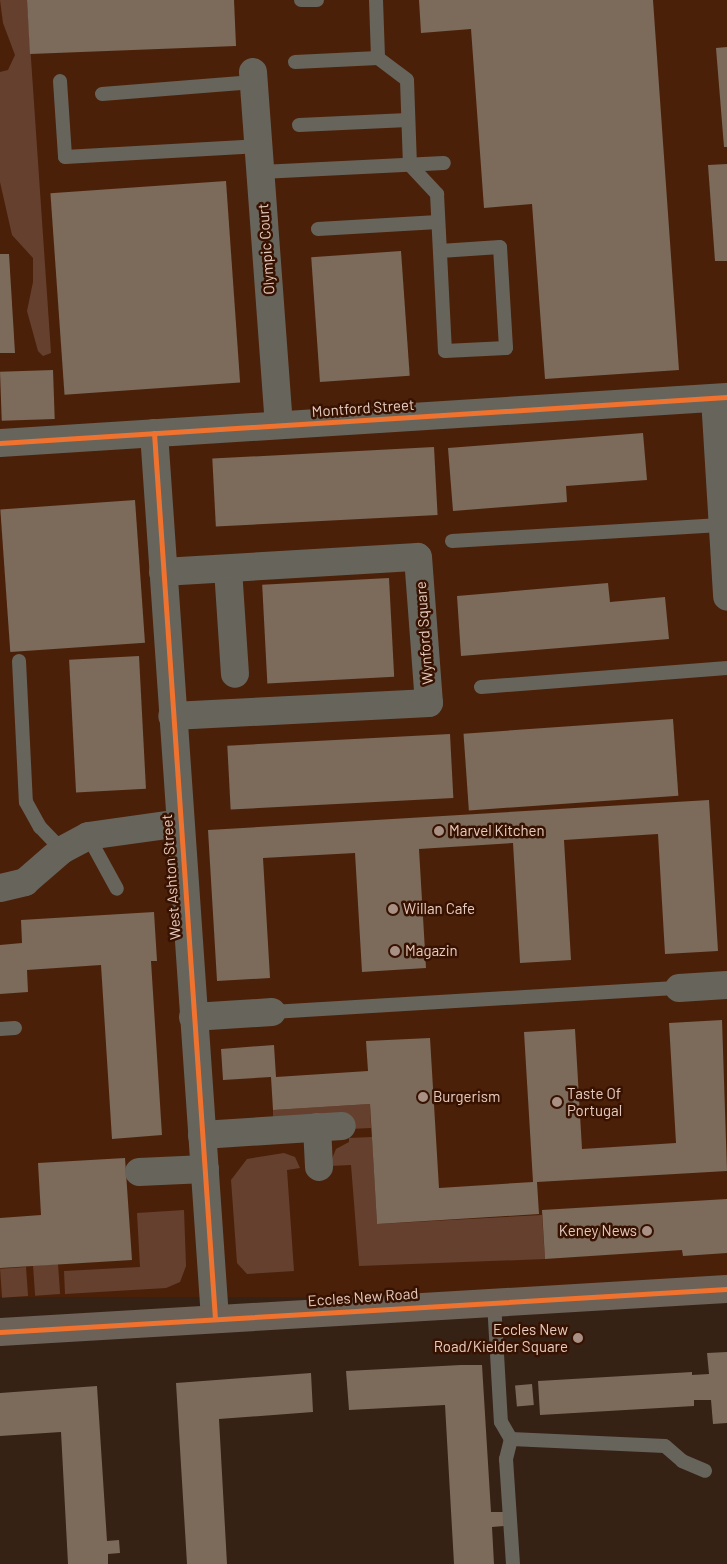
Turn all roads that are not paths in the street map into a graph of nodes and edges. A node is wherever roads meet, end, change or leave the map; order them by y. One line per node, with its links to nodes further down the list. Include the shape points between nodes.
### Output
1 (301, 0): 2 (lane)
2 (317, 0)
3 (376, 0): 4 (lane)
4 (378, 58): 5 (lane); 9 (lane, via 407,80)
5 (295, 62)
6 (254, 77): 8 (lane); 11 (street, Olympic Court)
7 (60, 81): 11 (lane, via 65,157)
8 (102, 94)
9 (408, 120): 10 (lane); 13 (lane)
10 (299, 125)
11 (260, 159): 13 (lane); 18 (street, Olympic Court)
12 (444, 163): 13 (lane)
13 (410, 165): 14 (lane, via 437,194)
14 (438, 222): 15 (lane); 16 (lane)
15 (318, 229)
16 (440, 251): 16 (lane, via 445,351 506,348 500,247)
17 (721, 397): 18 (street, Montford Street); 21 (street)
18 (279, 425): 19 (street, Montford Street)
19 (154, 433): 20 (street, Montford Street); 24 (street, West Ashton Street)
20 (0, 443)
21 (721, 525): 22 (lane); 25 (street)
22 (452, 541)
23 (228, 569): 24 (street, Wynford Square); 28 (street); 30 (street, Wynford Square, via 418,557 429,702)
24 (163, 572): 30 (street, West Ashton Street)
25 (727, 597)
26 (19, 661): 33 (lane, via 26,802 40,827)
27 (727, 668): 29 (lane)
28 (235, 674)
29 (481, 687)
30 (172, 716): 31 (street, West Ashton Street)
31 (180, 823): 32 (street); 39 (street, West Ashton Street)
32 (88, 836): 33 (street); 35 (lane)
33 (62, 850): 34 (street, via 25,882)
34 (0, 888)
35 (117, 889)
36 (727, 985): 37 (street)
37 (678, 988): 38 (lane)
38 (272, 1012): 39 (street)
39 (193, 1017): 42 (street, West Ashton Street)
40 (15, 1028): 41 (lane)
41 (0, 1029)
42 (202, 1135): 43 (street, via 329,1127); 44 (street, West Ashton Street)
43 (319, 1167)
44 (205, 1169): 45 (street); 48 (street, West Ashton Street)
45 (139, 1172)
46 (727, 1289): 47 (main road, Eccles New Road)
47 (494, 1302): 48 (main road, Eccles New Road); 50 (lane, via 501,1422)
48 (215, 1319): 49 (main road, Eccles New Road)
49 (0, 1332)
50 (511, 1438): 51 (lane, via 665,1446 682,1461); 52 (lane, via 506,1459)
51 (705, 1471)
52 (513, 1564)

